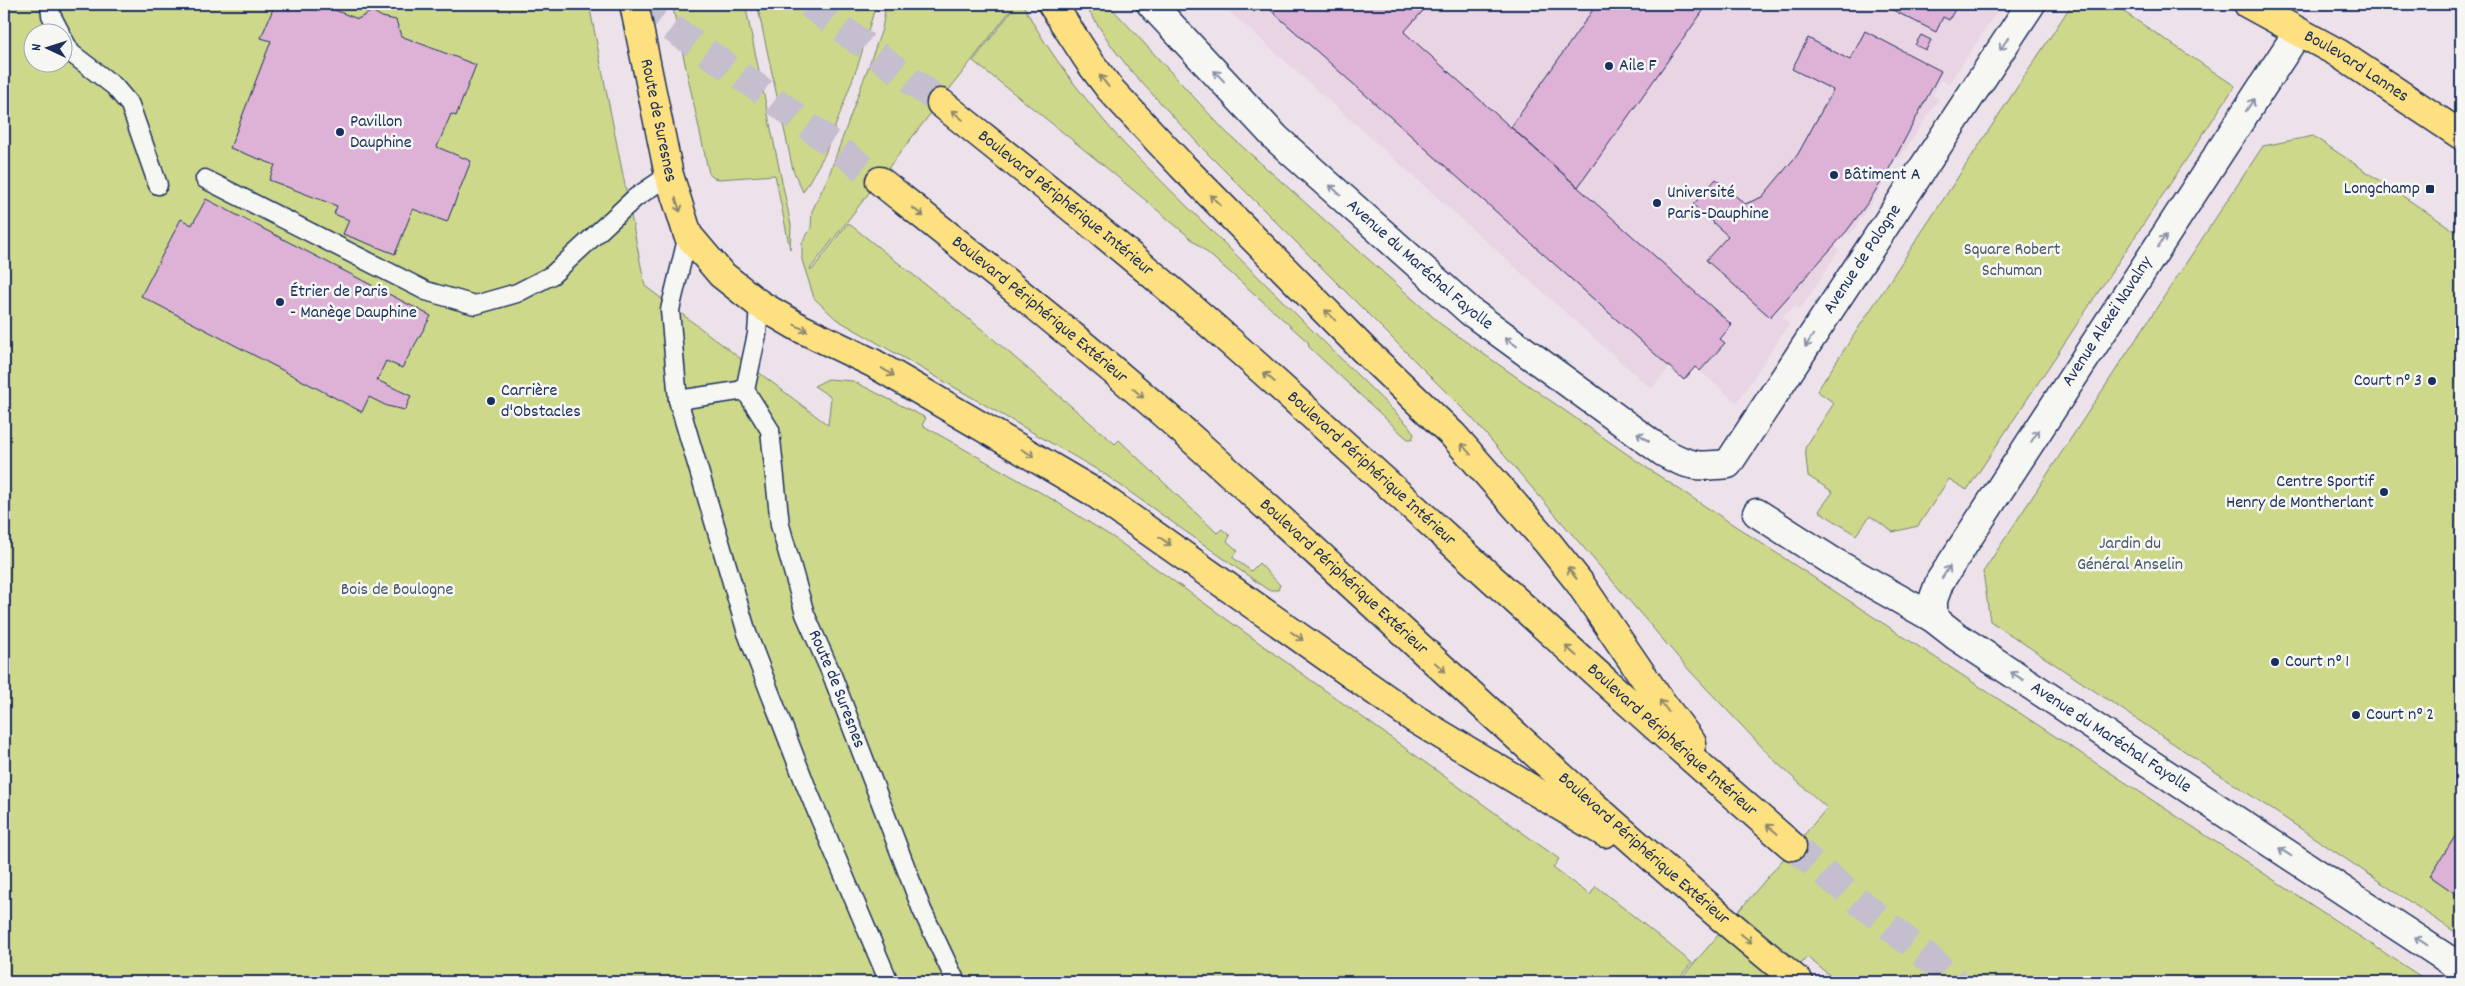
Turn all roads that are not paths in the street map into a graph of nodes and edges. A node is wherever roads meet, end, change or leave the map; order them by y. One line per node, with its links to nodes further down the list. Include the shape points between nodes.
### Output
1 (50, 4): 7 (lane)
2 (1052, 4): 23 (main road, one-way to 2, via 1707,763 1548,543 1454,435 1350,336 1123,103 1091,64)
3 (1152, 4): 20 (street, Avenue du Maréchal Fayolle, one-way to 3, via 1683,464 1471,312 1277,139)
4 (2031, 4): 20 (street, Avenue de Pologne, one-way to 20)
5 (2248, 4): 8 (main road, Boulevard Lannes)
6 (633, 6): 12 (main road, Route de Suresnes)
7 (55, 22)
8 (2298, 32): 11 (main road, Boulevard Lannes, via 2338,53); 22 (street, Avenue Alexeï Navalny, one-way to 8, via 1933,600 1940,581)
9 (72, 54): 15 (lane, via 114,86 130,105)
10 (941, 102): 23 (main road, Boulevard Périphérique Intérieur, one-way to 10, via 1225,336)
11 (2461, 135)
12 (669, 175): 13 (lane, via 635,198 552,275 516,293 475,305 426,291); 16 (main road, Route de Suresnes, one-way to 16)
13 (205, 179)
14 (880, 181): 25 (main road, Boulevard Périphérique Extérieur, one-way to 25, via 1050,316 1200,446 1580,794)
15 (158, 185)
16 (688, 235): 17 (main road, Route de Suresnes, via 721,274); 19 (lane, via 670,310)
17 (759, 304): 18 (lane, via 757,334); 25 (main road, Route de Suresnes, one-way to 25, via 873,363 1092,491 1414,719 1642,856)
18 (745, 390): 19 (lane); 28 (lane, Route de Suresnes, via 770,430 780,525 805,614 832,675 922,910)
19 (678, 400): 27 (lane, via 748,633 806,786)
20 (1728, 464)
21 (1757, 513): 22 (street, Avenue du Maréchal Fayolle, via 1832,561)
22 (1933, 618): 26 (street, Avenue du Maréchal Fayolle, one-way to 22)
23 (1751, 811): 24 (main road, Boulevard Périphérique Intérieur, one-way to 23)
24 (1792, 846)
25 (1696, 895): 29 (main road, Boulevard Périphérique Extérieur, one-way to 29)
26 (2461, 968)
27 (888, 982)
28 (956, 982)
29 (1799, 982)

